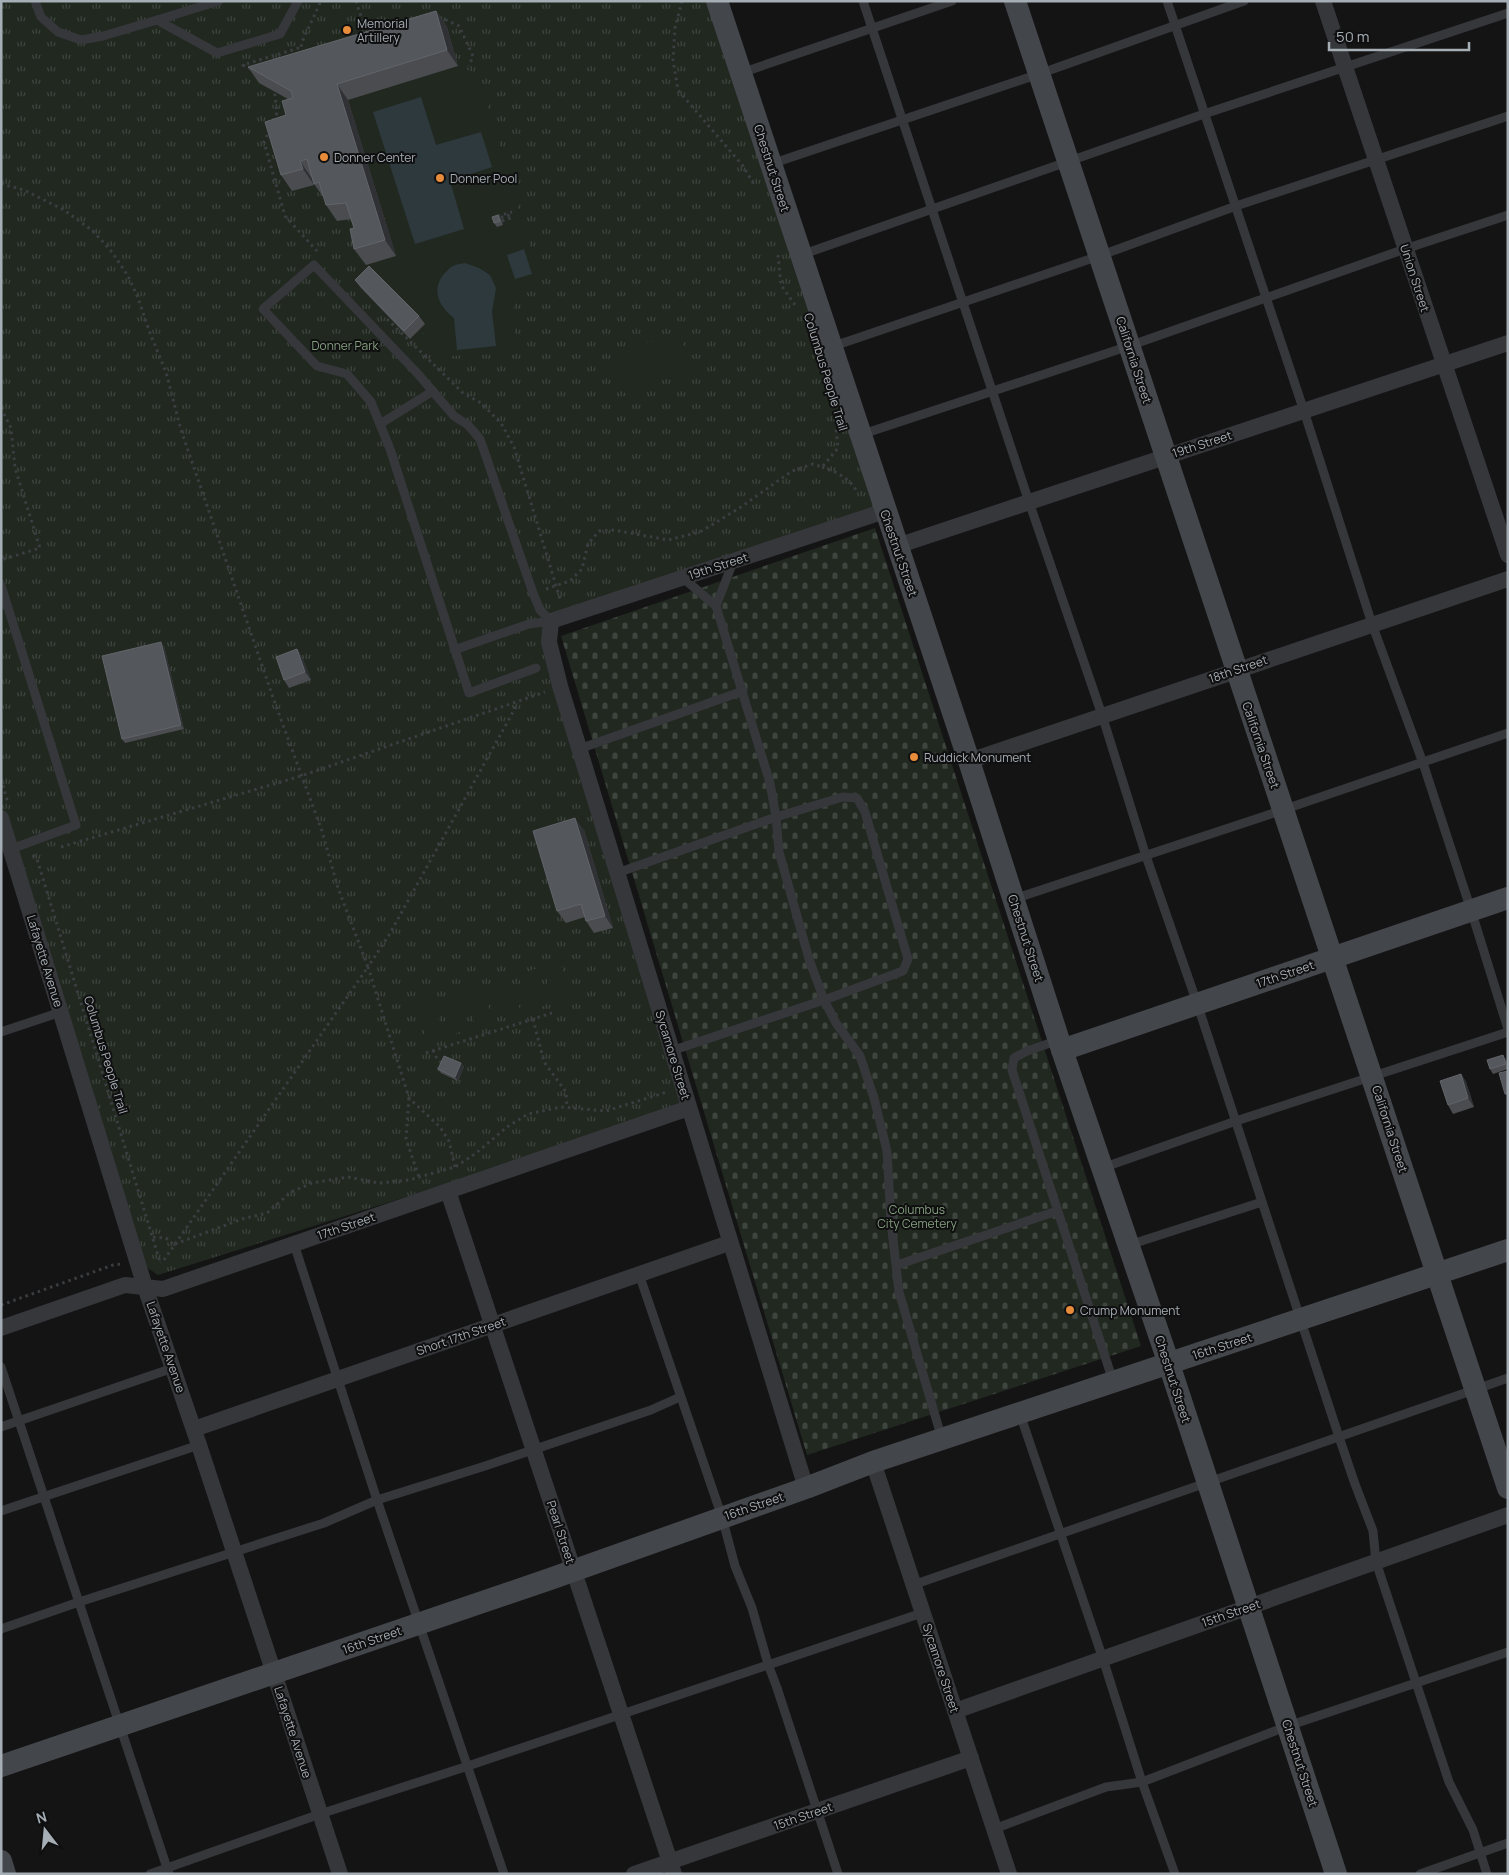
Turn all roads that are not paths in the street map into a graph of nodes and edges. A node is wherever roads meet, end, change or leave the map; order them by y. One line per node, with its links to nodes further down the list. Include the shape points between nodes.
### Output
1 (35, 1): 12 (lane, via 41,17 58,32 81,40)
2 (219, 1): 12 (lane)
3 (298, 1): 12 (lane, via 280,34 217,53)
4 (717, 1): 16 (street, Chestnut Street)
5 (863, 1): 14 (lane)
6 (952, 1): 14 (lane)
7 (1015, 1): 17 (street, California Street)
8 (1167, 1): 13 (lane)
9 (1244, 1): 13 (lane)
10 (1323, 1): 15 (street, Union Street)
11 (1508, 13): 15 (lane)
12 (157, 20)
13 (1175, 25): 17 (lane); 18 (lane)
14 (872, 29): 16 (lane); 20 (lane)
15 (1345, 67): 18 (lane); 21 (street, Union Street)
16 (741, 73): 23 (street, Chestnut Street)
17 (1039, 74): 20 (lane); 22 (street, California Street)
18 (1204, 114): 22 (lane); 24 (lane)
19 (1508, 116): 21 (lane)
20 (902, 119): 23 (lane); 25 (lane)
21 (1375, 159): 24 (lane); 27 (street, Union Street)
22 (1068, 162): 25 (lane); 29 (street, California Street)
23 (771, 164): 28 (street, Chestnut Street)
24 (1236, 206): 29 (lane); 30 (lane)
25 (932, 210): 28 (lane); 31 (lane)
26 (1508, 215): 27 (lane)
27 (1405, 249): 30 (lane); 35 (street, Union Street)
28 (801, 255): 34 (street, Chestnut Street)
29 (1099, 256): 31 (lane); 33 (street, California Street)
30 (1266, 299): 33 (lane); 38 (lane)
31 (963, 302): 34 (lane); 37 (lane)
32 (1508, 343): 35 (street, 19th Street)
33 (1129, 346): 37 (lane); 41 (street, California Street)
34 (831, 347): 40 (street, Chestnut Street)
35 (1443, 364): 38 (street, 19th Street); 45 (street, Union Street)
36 (433, 391): 39 (lane); 39 (lane, via 314,264 262,309 317,366 347,374 371,402); 51 (lane, via 480,439 540,610)
37 (992, 391): 40 (lane); 42 (lane)
38 (1304, 411): 41 (street, 19th Street); 52 (lane)
39 (380, 424): 53 (lane)
40 (860, 435): 43 (street, Chestnut Street)
41 (1166, 457): 42 (street, 19th Street); 55 (street, California Street)
42 (1030, 502): 44 (street, 19th Street); 57 (lane)
43 (876, 514): 44 (street, Chestnut Street); 46 (street, 19th Street)
44 (897, 546): 60 (street, Chestnut Street)
45 (1508, 555)
46 (733, 561): 47 (street, 19th Street); 50 (lane)
47 (683, 578): 50 (lane); 51 (street, 19th Street)
48 (1508, 579): 52 (street, 18th Street)
49 (1, 585): 65 (lane, via 76,825)
50 (716, 606): 56 (lane)
51 (551, 621): 53 (lane, via 529,624); 59 (street, Sycamore Street, via 549,642)
52 (1372, 624): 55 (street, 18th Street); 61 (lane)
53 (454, 650): 54 (lane, via 469,693)
54 (536, 668)
55 (1236, 670): 57 (street, 18th Street); 62 (street, California Street)
56 (743, 691): 59 (lane); 63 (lane, via 770,783)
57 (1102, 715): 60 (street, 18th Street); 66 (lane)
58 (1508, 733): 61 (lane)
59 (579, 749): 67 (street, Sycamore Street)
60 (969, 761): 69 (street, Chestnut Street)
61 (1422, 763): 62 (lane); 70 (lane)
62 (1283, 810): 66 (lane); 71 (street, California Street)
63 (776, 817): 67 (lane); 72 (lane, via 779,852); 72 (lane, via 843,797 857,798 865,812 908,959 903,971)
64 (1, 818): 65 (street, Lafayette Avenue)
65 (9, 854): 74 (street, Lafayette Avenue)
66 (1146, 856): 69 (lane); 73 (lane)
67 (617, 873): 78 (street, Sycamore Street)
68 (1508, 898): 70 (street, 17th Street)
69 (1014, 900): 77 (street, Chestnut Street)
70 (1471, 910): 71 (street, 17th Street); 75 (lane)
71 (1333, 957): 73 (street, 17th Street); 79 (street, California Street)
72 (824, 1000): 78 (lane); 90 (lane, via 860,1056 874,1098 887,1151)
73 (1197, 1004): 77 (street, 17th Street); 81 (lane)
74 (61, 1012): 76 (lane); 93 (street, Lafayette Avenue)
75 (1508, 1031): 79 (lane)
76 (1, 1032)
77 (1060, 1045): 82 (street, Chestnut Street); 85 (lane, via 1027,1051 1014,1058 1012,1070)
78 (671, 1051): 80 (street, Sycamore Street)
79 (1372, 1077): 81 (lane); 92 (street, California Street)
80 (689, 1108): 83 (street, 17th Street); 86 (street, Sycamore Street)
81 (1236, 1121): 82 (lane); 84 (lane)
82 (1102, 1168): 88 (street, Chestnut Street)
83 (448, 1191): 87 (street, 17th Street); 95 (street, Pearl Street)
84 (1262, 1202): 88 (lane); 94 (lane)
85 (1057, 1211): 90 (lane); 102 (lane)
86 (729, 1243): 91 (street, Short 17th Street); 115 (street, Sycamore Street)
87 (294, 1244): 93 (street, 17th Street, via 163,1289); 101 (lane)
88 (1128, 1246): 97 (street, Chestnut Street)
89 (1508, 1250): 92 (street, 16th Street)
90 (897, 1265): 110 (lane, via 899,1292)
91 (639, 1274): 95 (street, Short 17th Street); 104 (lane)
92 (1438, 1274): 94 (street, 16th Street); 103 (street, California Street)
93 (145, 1287): 96 (street, 17th Street, via 125,1286); 99 (street, Lafayette Avenue)
94 (1300, 1320): 97 (street, 16th Street); 109 (lane)
95 (492, 1325): 101 (street, Short 17th Street); 112 (street, Pearl Street)
96 (1, 1328)
97 (1169, 1364): 102 (street, 16th Street); 114 (street, Chestnut Street)
98 (1, 1367): 106 (lane)
99 (173, 1368): 106 (lane); 108 (street, Lafayette Avenue)
100 (1508, 1378): 103 (lane)
101 (338, 1379): 108 (street, Short 17th Street); 118 (lane)
102 (1113, 1382): 105 (street, 16th Street)
103 (1476, 1389): 109 (lane); 116 (street, California Street)
104 (680, 1396): 112 (lane, via 651,1410); 121 (lane)
105 (1020, 1414): 110 (street, 16th Street); 122 (lane)
106 (19, 1421): 107 (lane); 117 (lane)
107 (1, 1427)
108 (194, 1429): 111 (street, Lafayette Avenue)
109 (1339, 1437): 114 (lane); 124 (lane, via 1374,1531)
110 (942, 1439): 113 (street, 16th Street)
111 (199, 1445): 117 (lane); 123 (street, Lafayette Avenue)
112 (534, 1449): 118 (lane); 125 (street, Pearl Street)
113 (873, 1462): 115 (street, 16th Street); 126 (street, Sycamore Street)
114 (1208, 1483): 122 (lane); 128 (street, Chestnut Street)
115 (806, 1488): 121 (street, 16th Street)
116 (1508, 1488)
117 (44, 1497): 119 (lane); 127 (lane)
118 (377, 1500): 123 (lane, via 324,1523); 130 (lane)
119 (1, 1511)
120 (1508, 1515): 124 (street, 15th Street)
121 (722, 1517): 125 (street, 16th Street); 134 (lane)
122 (1060, 1533): 126 (lane); 133 (lane)
123 (234, 1551): 127 (lane); 135 (street, Lafayette Avenue)
124 (1376, 1562): 128 (street, 15th Street); 136 (lane)
125 (574, 1570): 130 (street, 16th Street); 138 (street, Pearl Street)
126 (913, 1585): 129 (street, Sycamore Street)
127 (79, 1602): 131 (lane); 139 (lane)
128 (1249, 1607): 133 (street, 15th Street); 140 (street, Chestnut Street)
129 (922, 1613): 134 (lane); 137 (street, Sycamore Street)
130 (420, 1623): 135 (street, 16th Street); 143 (lane)
131 (1, 1629)
132 (1508, 1652): 136 (lane)
133 (1103, 1659): 137 (street, 15th Street); 144 (lane)
134 (768, 1664): 138 (lane); 145 (lane)
135 (274, 1673): 139 (street, 16th Street); 146 (street, Lafayette Avenue)
136 (1416, 1683): 140 (lane); 149 (lane, via 1449,1782 1473,1830)
137 (955, 1711): 141 (street, Sycamore Street)
138 (620, 1714): 143 (lane); 151 (street, Pearl Street)
139 (120, 1726): 142 (street, 16th Street); 152 (lane)
140 (1288, 1726): 144 (lane); 161 (street, Chestnut Street)
141 (971, 1758): 145 (street, 15th Street); 147 (street, Sycamore Street)
142 (1, 1766)
143 (468, 1766): 146 (lane); 156 (lane)
144 (1142, 1782): 147 (lane, via 1106,1787); 160 (lane)
145 (818, 1811): 151 (street, 15th Street); 158 (lane)
146 (320, 1814): 152 (lane); 155 (street, Lafayette Avenue)
147 (994, 1829): 159 (street, Sycamore Street)
148 (1508, 1843): 149 (lane)
149 (1480, 1854): 162 (lane); 163 (lane)
150 (1, 1861): 153 (street)
151 (672, 1868): 157 (street, 15th Street)
152 (168, 1871): 154 (lane)
153 (5, 1874)
154 (150, 1874)
155 (340, 1874)
156 (504, 1874)
157 (634, 1874)
158 (838, 1874)
159 (1009, 1874)
160 (1175, 1874)
161 (1336, 1874)
162 (1420, 1874)
163 (1487, 1874)

